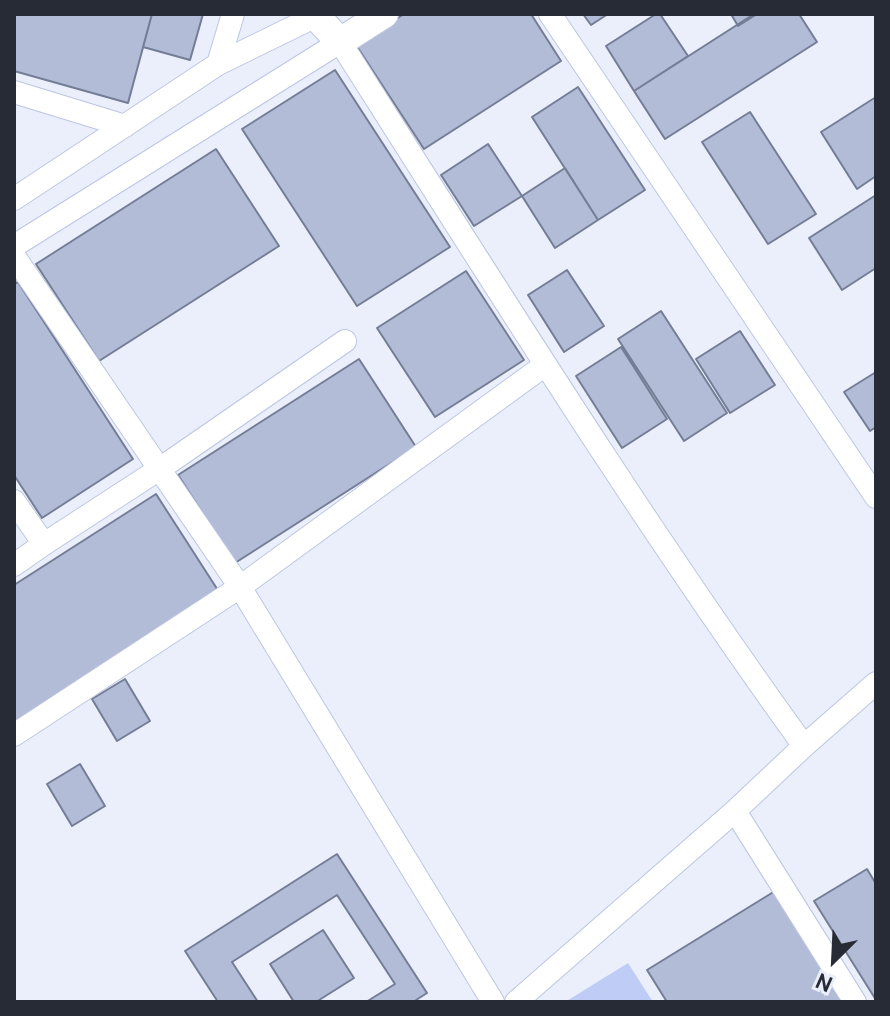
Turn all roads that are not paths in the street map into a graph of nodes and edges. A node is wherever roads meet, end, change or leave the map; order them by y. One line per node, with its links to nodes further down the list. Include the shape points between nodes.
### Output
1 (233, 14): 6 (street)
2 (384, 14): 5 (main road)
3 (550, 14): 15 (street)
4 (314, 15): 5 (main road); 6 (street)
5 (340, 42): 10 (street); 13 (street)
6 (218, 64): 8 (street)
7 (14, 92): 8 (street)
8 (125, 126): 9 (street)
9 (14, 199)
10 (14, 246)
11 (14, 256): 14 (street)
12 (345, 341): 14 (street)
13 (545, 365): 19 (street); 22 (street)
14 (161, 468): 17 (street); 19 (street)
15 (876, 497)
16 (14, 501): 17 (street)
17 (44, 544): 18 (street)
18 (14, 565)
19 (240, 587): 21 (street); 24 (street)
20 (876, 683): 22 (street)
21 (14, 735)
22 (804, 746): 23 (street)
23 (735, 811): 25 (street); 26 (street)
24 (493, 1002)
25 (516, 1002)
26 (855, 1002)

